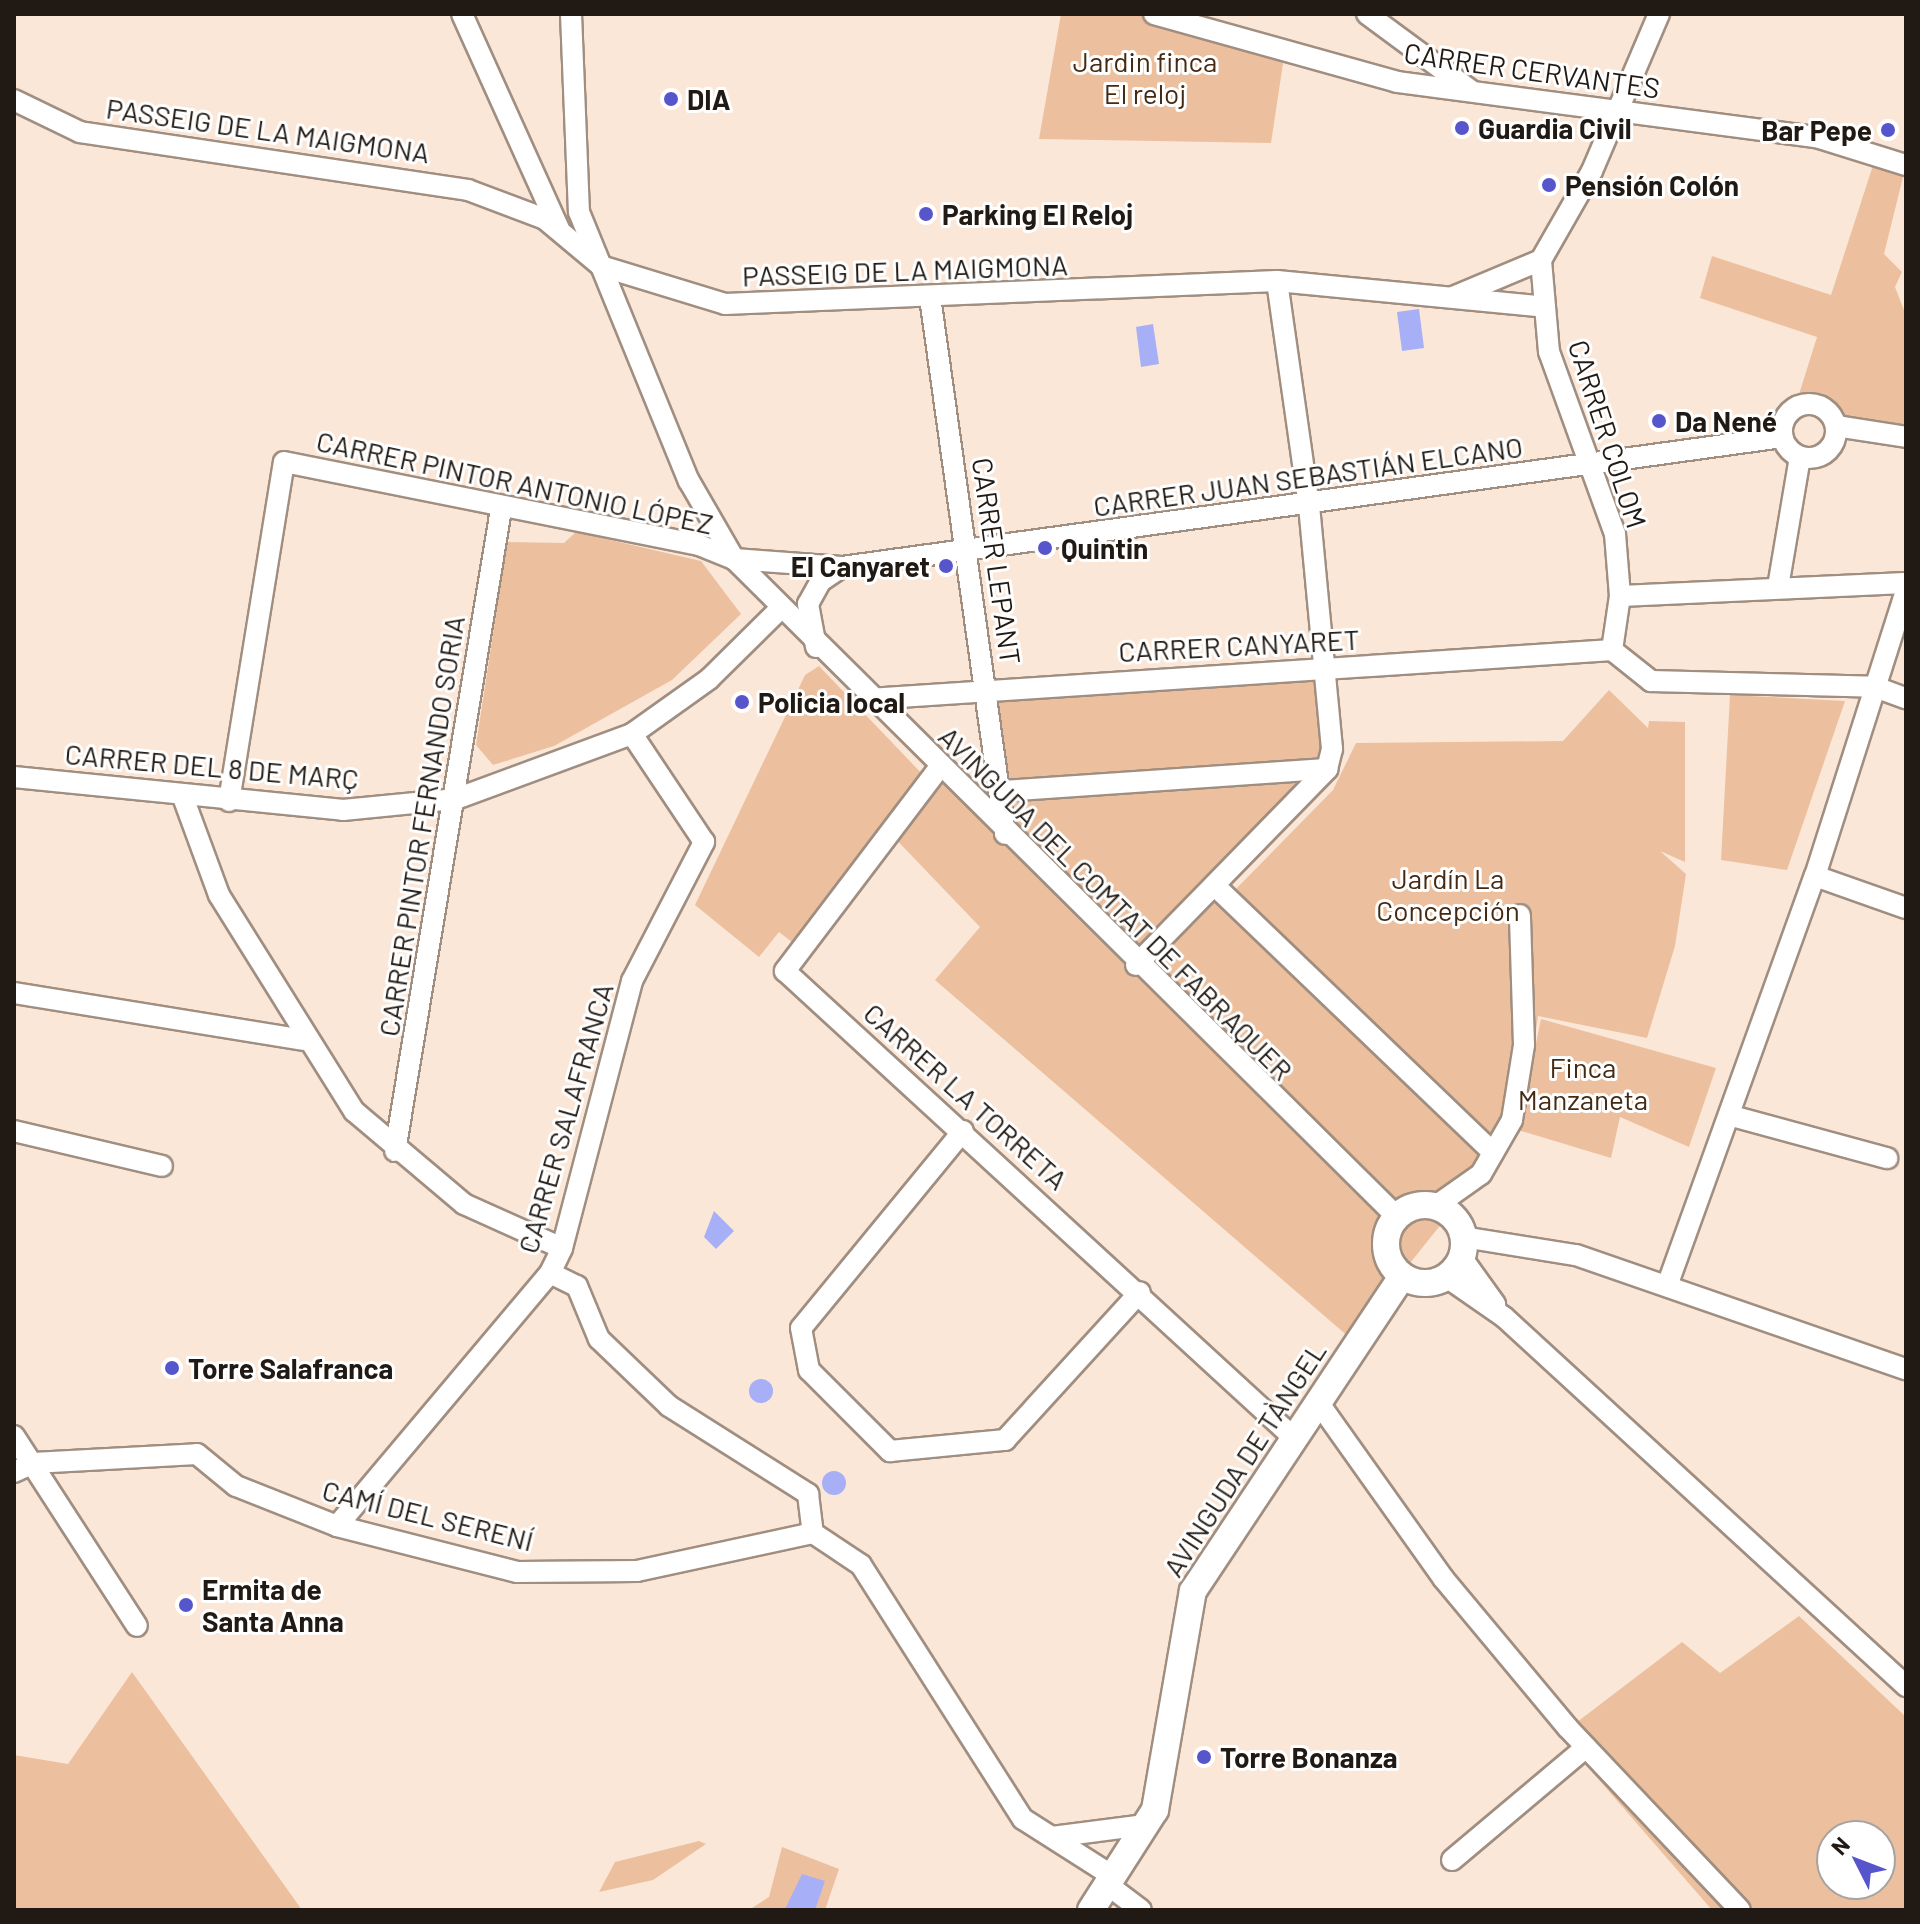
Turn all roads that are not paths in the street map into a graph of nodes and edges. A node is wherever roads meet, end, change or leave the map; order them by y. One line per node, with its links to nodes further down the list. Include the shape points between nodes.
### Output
1 (462, 14): 11 (street)
2 (571, 14): 13 (street, AVINGUDA DEL COMTAT DE FABRAQUER, via 579,212)
3 (1154, 14): 6 (street, CARRER CERVANTES)
4 (1367, 14): 7 (street)
5 (1659, 14): 9 (street)
6 (1203, 20): 7 (street, CARRER CERVANTES, via 1397,82)
7 (1472, 91): 9 (street, CARRER CERVANTES)
8 (14, 100): 11 (street, PASSEIG DE LA MAIGMONA, via 80,132 453,186)
9 (1619, 110): 10 (street, CARRER CERVANTES, via 1816,137); 12 (street)
10 (1906, 165)
11 (559, 231): 13 (street, PASSEIG DE LA MAIGMONA)
12 (1541, 260): 16 (street, PASSEIG DE LA MAIGMONA); 17 (street, CARRER COLOM)
13 (601, 266): 15 (street, PASSEIG DE LA MAIGMONA, via 725,304); 26 (street, AVINGUDA DEL COMTAT DE FABRAQUER, via 689,481)
14 (1277, 281): 15 (street, PASSEIG DE LA MAIGMONA); 16 (street, PASSEIG DE LA MAIGMONA); 23 (street)
15 (930, 297): 25 (street, CARRER LEPANT)
16 (1451, 298): 17 (street, PASSEIG DE LA MAIGMONA)
17 (1545, 307): 22 (street, CARRER COLOM, via 1549,352)
18 (1836, 426): 19 (street, via 1812,404 1785,417); 20 (street); 21 (street, via 1824,453)
19 (1782, 437): 21 (street); 22 (street, CARRER JUAN SEBASTIÁN ELCANO)
20 (1906, 437)
21 (1800, 457): 29 (street)
22 (1589, 464): 23 (street, CARRER JUAN SEBASTIÁN ELCANO); 31 (street, CARRER COLOM, via 1615,534)
23 (1309, 506): 25 (street, CARRER JUAN SEBASTIÁN ELCANO); 35 (street)
24 (501, 509): 26 (street, CARRER PINTOR ANTONIO LÓPEZ, via 699,545); 46 (street, CARRER PINTOR FERNANDO SORIA); 47 (street, CARRER PINTOR ANTONIO LÓPEZ, via 284,462)
25 (970, 551): 27 (street, CARRER JUAN SEBASTIÁN ELCANO); 36 (street, CARRER LEPANT)
26 (734, 559): 27 (street, CARRER JUAN SEBASTIÁN ELCANO); 32 (street, AVINGUDA DEL COMTAT DE FABRAQUER)
27 (842, 567): 33 (street, via 821,581 808,604)
28 (1906, 583): 29 (street)
29 (1778, 587): 31 (street)
30 (1906, 591): 37 (street)
31 (1620, 596): 34 (street, CARRER COLOM)
32 (779, 610): 33 (street, AVINGUDA DEL COMTAT DE FABRAQUER); 40 (street, CARRER DEL 8 DE MARÇ, via 709,679)
33 (816, 647): 39 (street, AVINGUDA DEL COMTAT DE FABRAQUER)
34 (1612, 650): 35 (street, CARRER CANYARET); 37 (street, via 1631,672 1651,681)
35 (1324, 668): 36 (street, CARRER CANYARET); 42 (street)
36 (986, 686): 39 (street, CARRER CANYARET); 44 (street, CARRER LEPANT)
37 (1875, 687): 38 (street); 49 (street)
38 (1906, 698)
39 (869, 699): 41 (street, AVINGUDA DEL COMTAT DE FABRAQUER)
40 (632, 734): 46 (street, CARRER DEL 8 DE MARÇ); 65 (street, CARRER SALAFRANCA, via 704,842 632,981)
41 (939, 768): 48 (street, AVINGUDA DEL COMTAT DE FABRAQUER); 58 (street, CARRER LA TORRETA, via 785,971)
42 (1327, 769): 44 (street); 50 (street)
43 (14, 777): 45 (street, CARRER DEL 8 DE MARÇ)
44 (1002, 791): 48 (street, CARRER LEPANT)
45 (183, 797): 47 (street, CARRER DEL 8 DE MARÇ); 55 (street, via 219,895)
46 (456, 799): 47 (street, CARRER DEL 8 DE MARÇ, via 343,810); 59 (street, CARRER PINTOR FERNANDO SORIA)
47 (229, 801)
48 (1005, 834): 53 (street, AVINGUDA DEL COMTAT DE FABRAQUER)
49 (1815, 876): 51 (street); 56 (street)
50 (1215, 886): 53 (street); 60 (street)
51 (1906, 908)
52 (1520, 915): 60 (street, via 1524,1045 1512,1120)
53 (1136, 965): 64 (street, AVINGUDA DEL COMTAT DE FABRAQUER)
54 (14, 993): 55 (street)
55 (304, 1040): 59 (street, via 354,1111)
56 (1732, 1116): 61 (street); 69 (street)
57 (14, 1131): 62 (street)
58 (963, 1131): 70 (street, CARRER LA TORRETA); 70 (street, via 801,1328 809,1370 890,1451 1005,1440)
59 (395, 1151): 65 (street, via 464,1204)
60 (1493, 1153): 63 (street, via 1481,1174)
61 (1887, 1158)
62 (162, 1166)
63 (1437, 1205): 64 (main road); 66 (main road)
64 (1396, 1216): 68 (main road, via 1386,1244)
65 (562, 1248): 67 (street, CARRER SALAFRANCA)
66 (1457, 1257): 68 (main road, via 1422,1284); 69 (street, via 1563,1251); 79 (street, via 1504,1317)
67 (550, 1273): 76 (street, CARRER SALAFRANCA); 77 (street, via 577,1286 599,1339 669,1406 808,1494)
68 (1402, 1276): 72 (main road, AVINGUDA DE TÀNGEL)
69 (1667, 1286): 71 (street)
70 (1140, 1292): 74 (street, CARRER LA TORRETA)
71 (1906, 1369)
72 (1318, 1402): 74 (main road, AVINGUDA DE TÀNGEL); 80 (street, via 1443,1578)
73 (14, 1436): 75 (street)
74 (1294, 1438): 81 (main road, AVINGUDA DE TÀNGEL, via 1193,1591 1183,1620 1162,1787)
75 (24, 1468): 76 (street, CAMÍ DEL SERENÍ, via 197,1454 236,1486); 78 (street)
76 (337, 1526): 77 (street, CAMÍ DEL SERENÍ, via 517,1572 637,1571)
77 (813, 1533): 82 (street, via 861,1565 1023,1819)
78 (137, 1626)
79 (1906, 1686)
80 (1586, 1747): 83 (street); 87 (street)
81 (1145, 1825): 82 (street); 84 (main road, AVINGUDA DE TÀNGEL)
82 (1052, 1837): 84 (street)
83 (1452, 1860)
84 (1111, 1881): 85 (main road, AVINGUDA DE TÀNGEL); 86 (street)
85 (1091, 1910)
86 (1141, 1910)
87 (1740, 1910)

